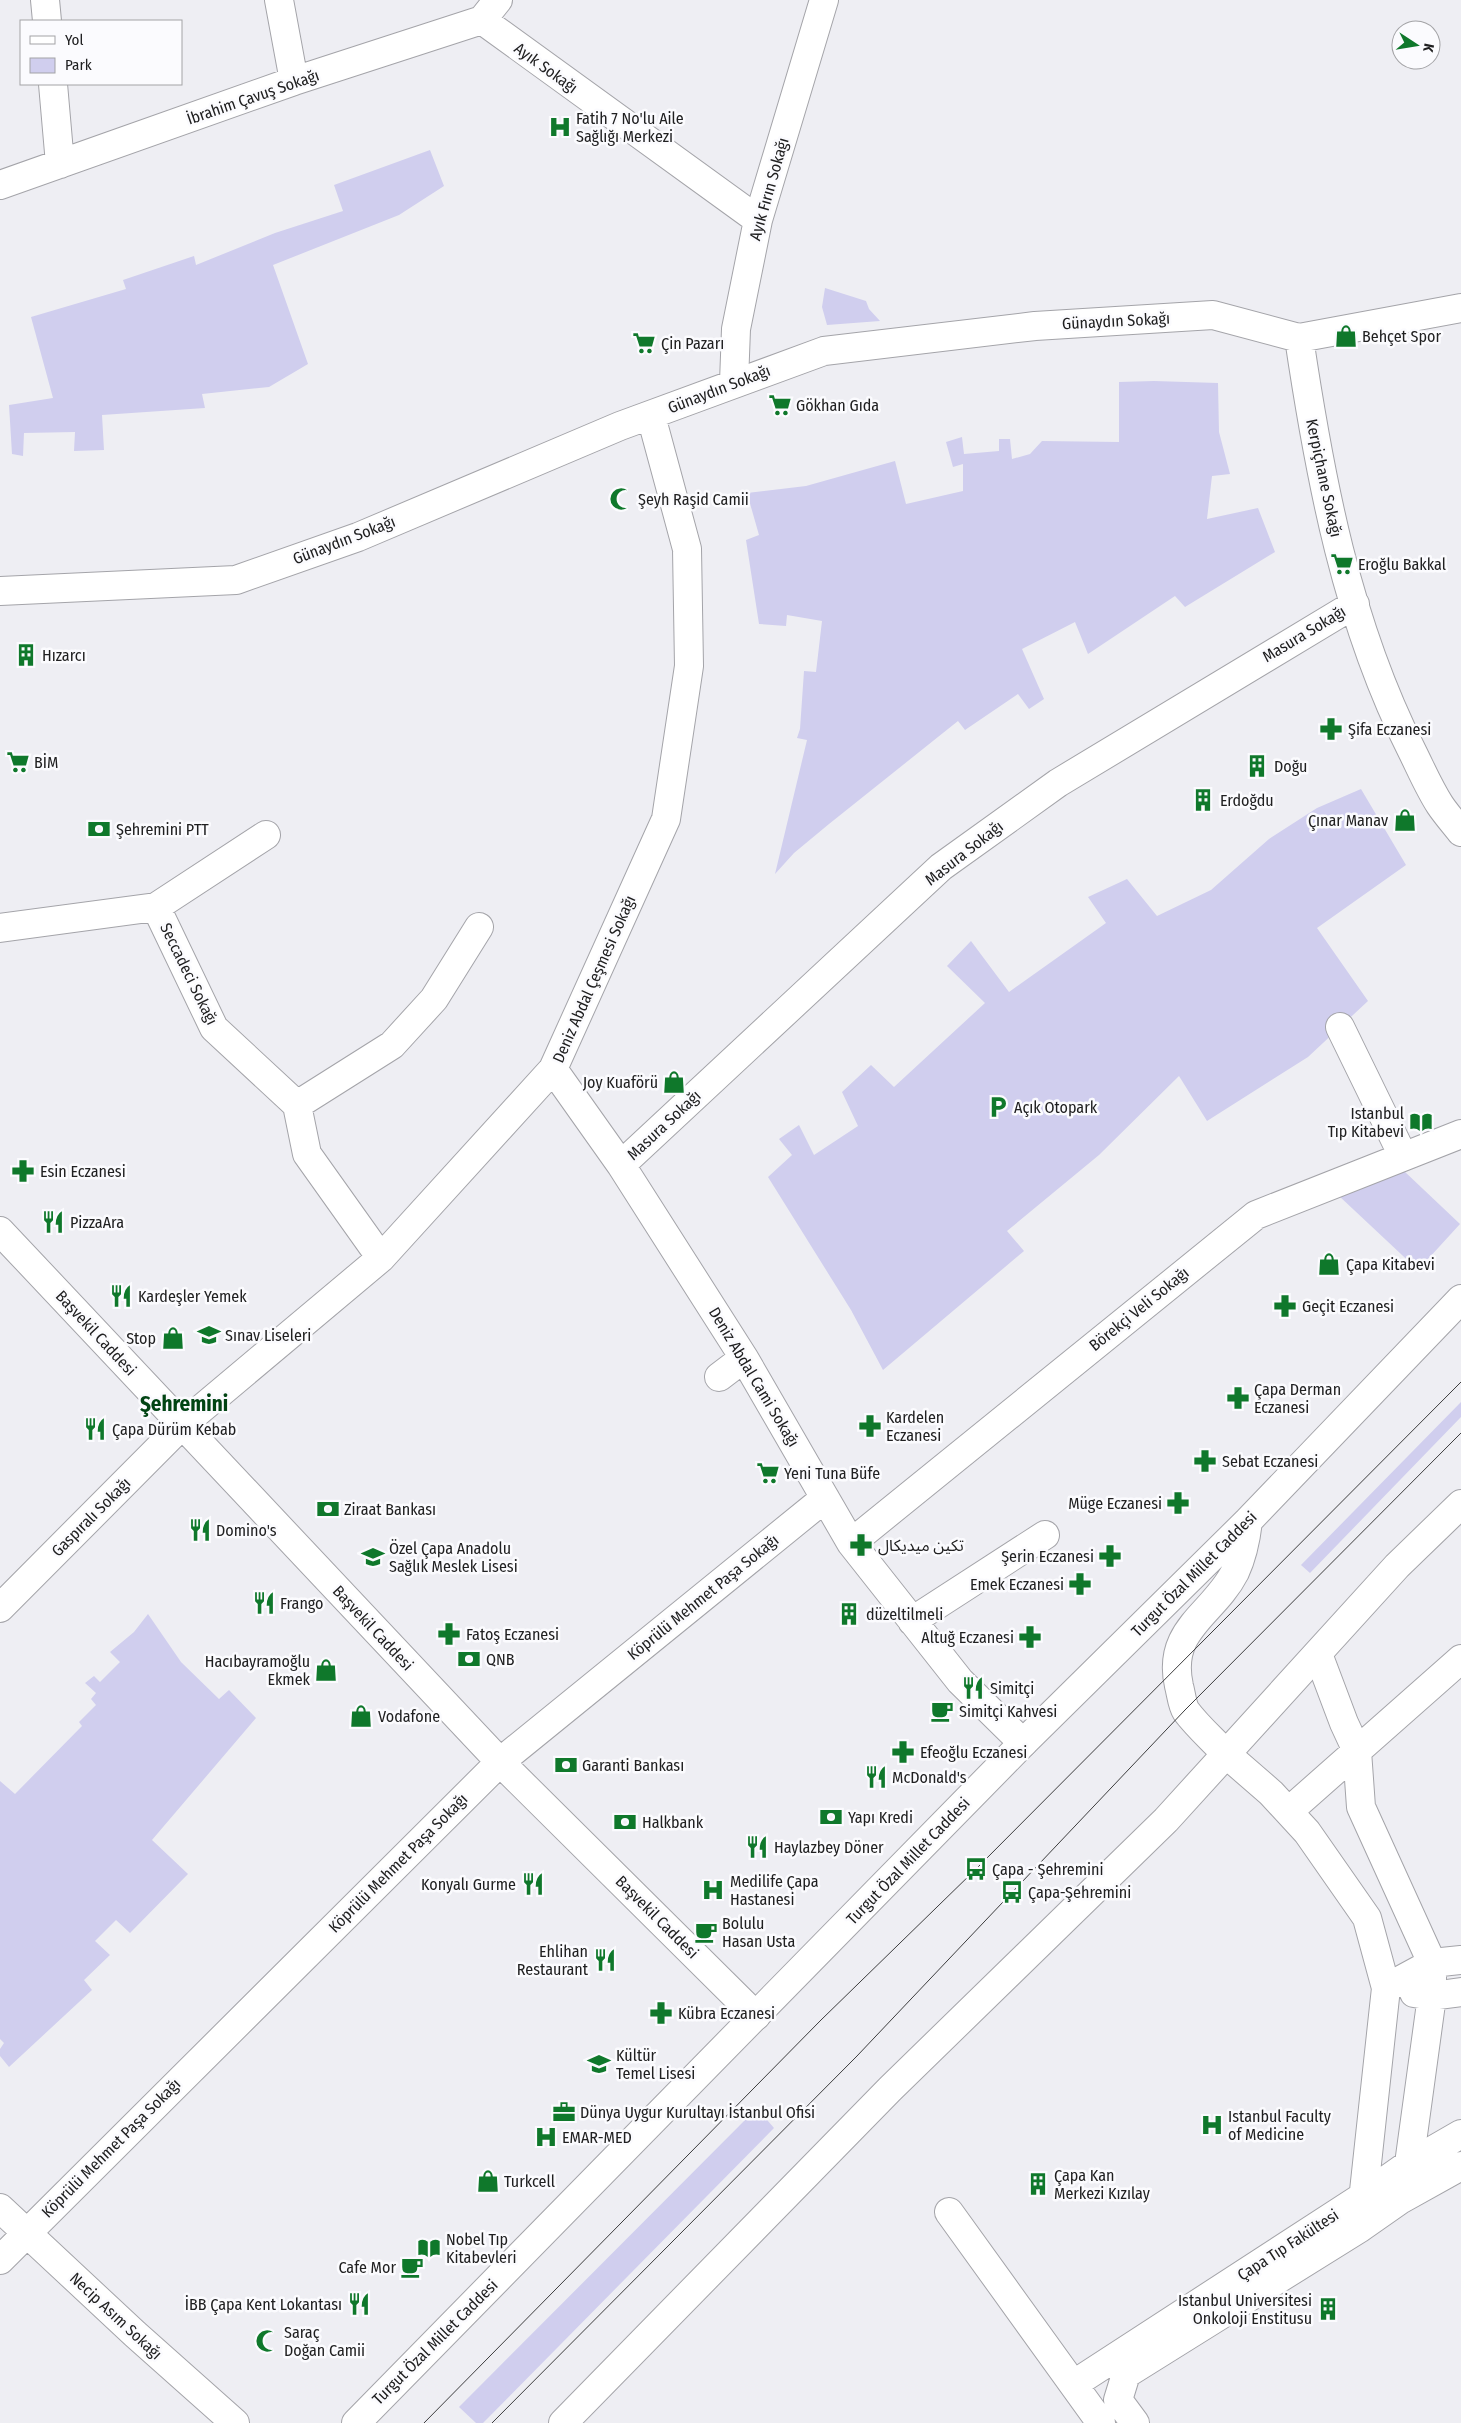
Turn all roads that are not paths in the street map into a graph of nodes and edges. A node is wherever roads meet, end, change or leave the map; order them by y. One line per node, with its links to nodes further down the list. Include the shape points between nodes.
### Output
1 (45, 0): 5 (street)
2 (279, 0): 6 (street)
3 (824, 0): 10 (street, Ayık Fırın Sokağı)
4 (490, 10): 6 (street, İbrahim Çavuş Sokağı); 10 (street, Ayık Sokağı)
5 (47, 20)
6 (294, 81): 8 (street, İbrahim Çavuş Sokağı)
7 (53, 85): 8 (street)
8 (60, 164): 9 (street, İbrahim Çavuş Sokağı)
9 (0, 185)
10 (758, 220): 13 (street, Ayık Fırın Sokağı, via 736,329)
11 (1461, 308): 12 (street, Günaydın Sokağı)
12 (1299, 338): 13 (street, Günaydın Sokağı, via 1213,315 1035,326 824,351); 16 (street, Kerpiçhane Sokağı, via 1329,511)
13 (734, 382): 14 (street, Günaydın Sokağı)
14 (651, 416): 15 (street, Günaydın Sokağı, via 620,426 358,537 236,580); 23 (street, Deniz Abdal Çeşmesi Sokağı, via 687,549 689,666 666,819)
15 (0, 591)
16 (1355, 604): 17 (street, Kerpiçhane Sokağı, via 1385,695 1440,806); 27 (street, Masura Sokağı, via 1058,783 941,867)
17 (1461, 832)
18 (266, 835): 19 (street)
19 (156, 907): 21 (street, Seccadeci Sokağı); 24 (street, Seccadeci Sokağı, via 214,1028)
20 (479, 927): 24 (street, via 434,999 392,1045)
21 (0, 928)
22 (1340, 1027): 26 (street)
23 (553, 1069): 27 (street, Deniz Abdal Cami Sokağı); 29 (street, Deniz Abdal Çeşmesi Sokağı)
24 (297, 1104): 29 (street, via 307,1154)
25 (1461, 1134): 26 (street, Börekçi Veli Sokağı)
26 (1403, 1156): 38 (street, Börekçi Veli Sokağı, via 1256,1215)
27 (621, 1165): 31 (street, Deniz Abdal Cami Sokağı)
28 (0, 1231): 33 (street, Başvekil Caddesi)
29 (381, 1258): 33 (street, Deniz Abdal Çeşmesi Sokağı)
30 (1461, 1300): 36 (street, Turgut Özal Millet Caddesi)
31 (744, 1358): 32 (street); 34 (street, Deniz Abdal Cami Sokağı)
32 (718, 1377)
33 (182, 1425): 39 (street, Gaspıralı Sokağı); 46 (street, Başvekil Caddesi)
34 (825, 1498): 38 (street, Deniz Abdal Cami Sokağı); 46 (street, Köprülü Mehmet Paşa Sokağı)
35 (1461, 1504): 41 (street, via 1397,1566)
36 (1248, 1521): 43 (street, Turgut Özal Millet Caddesi); 45 (street, via 1244,1550 1235,1573 1223,1592 1192,1626 1179,1648 1176,1669 1185,1710)
37 (1045, 1534): 40 (street)
38 (851, 1543): 40 (street, Deniz Abdal Cami Sokağı)
39 (0, 1608)
40 (912, 1622): 43 (street, Deniz Abdal Cami Sokağı, via 960,1681)
41 (1318, 1654): 44 (street); 45 (street)
42 (1461, 1659): 44 (street)
43 (1023, 1743): 53 (street, Turgut Özal Millet Caddesi)
44 (1357, 1752): 47 (street); 49 (street, via 1361,1807)
45 (1225, 1753): 47 (street); 67 (street, via 1166,1820 890,2089)
46 (500, 1762): 53 (street, Başvekil Caddesi); 62 (street, Köprülü Mehmet Paşa Sokağı)
47 (1289, 1811): 50 (street, via 1367,1918)
48 (1461, 1960): 49 (street)
49 (1432, 1963): 50 (street); 52 (street)
50 (1386, 1988): 52 (street); 57 (street, Çapa Tıp Fakültesi)
51 (1461, 1992): 52 (street)
52 (1432, 1996): 55 (street)
53 (756, 2016): 66 (street, Turgut Özal Millet Caddesi)
54 (1461, 2134): 55 (street, Çapa Tıp Fakültesi)
55 (1409, 2164): 57 (street, Çapa Tıp Fakültesi); 58 (street)
56 (1461, 2166): 58 (street)
57 (1365, 2195): 61 (street, Çapa Tıp Fakültesi); 64 (street, Çapa Tıp Fakültesi)
58 (1400, 2200): 61 (street)
59 (0, 2208): 62 (street, Necip Asım Sokağı)
60 (949, 2212): 64 (street)
61 (1360, 2228): 69 (street, via 1126,2374 1118,2400)
62 (26, 2232): 63 (street, Köprülü Mehmet Paşa Sokağı); 65 (street, Necip Asım Sokağı)
63 (0, 2260)
64 (1074, 2384): 68 (street)
65 (234, 2423)
66 (356, 2423)
67 (563, 2423)
68 (1101, 2423)
69 (1136, 2423)

